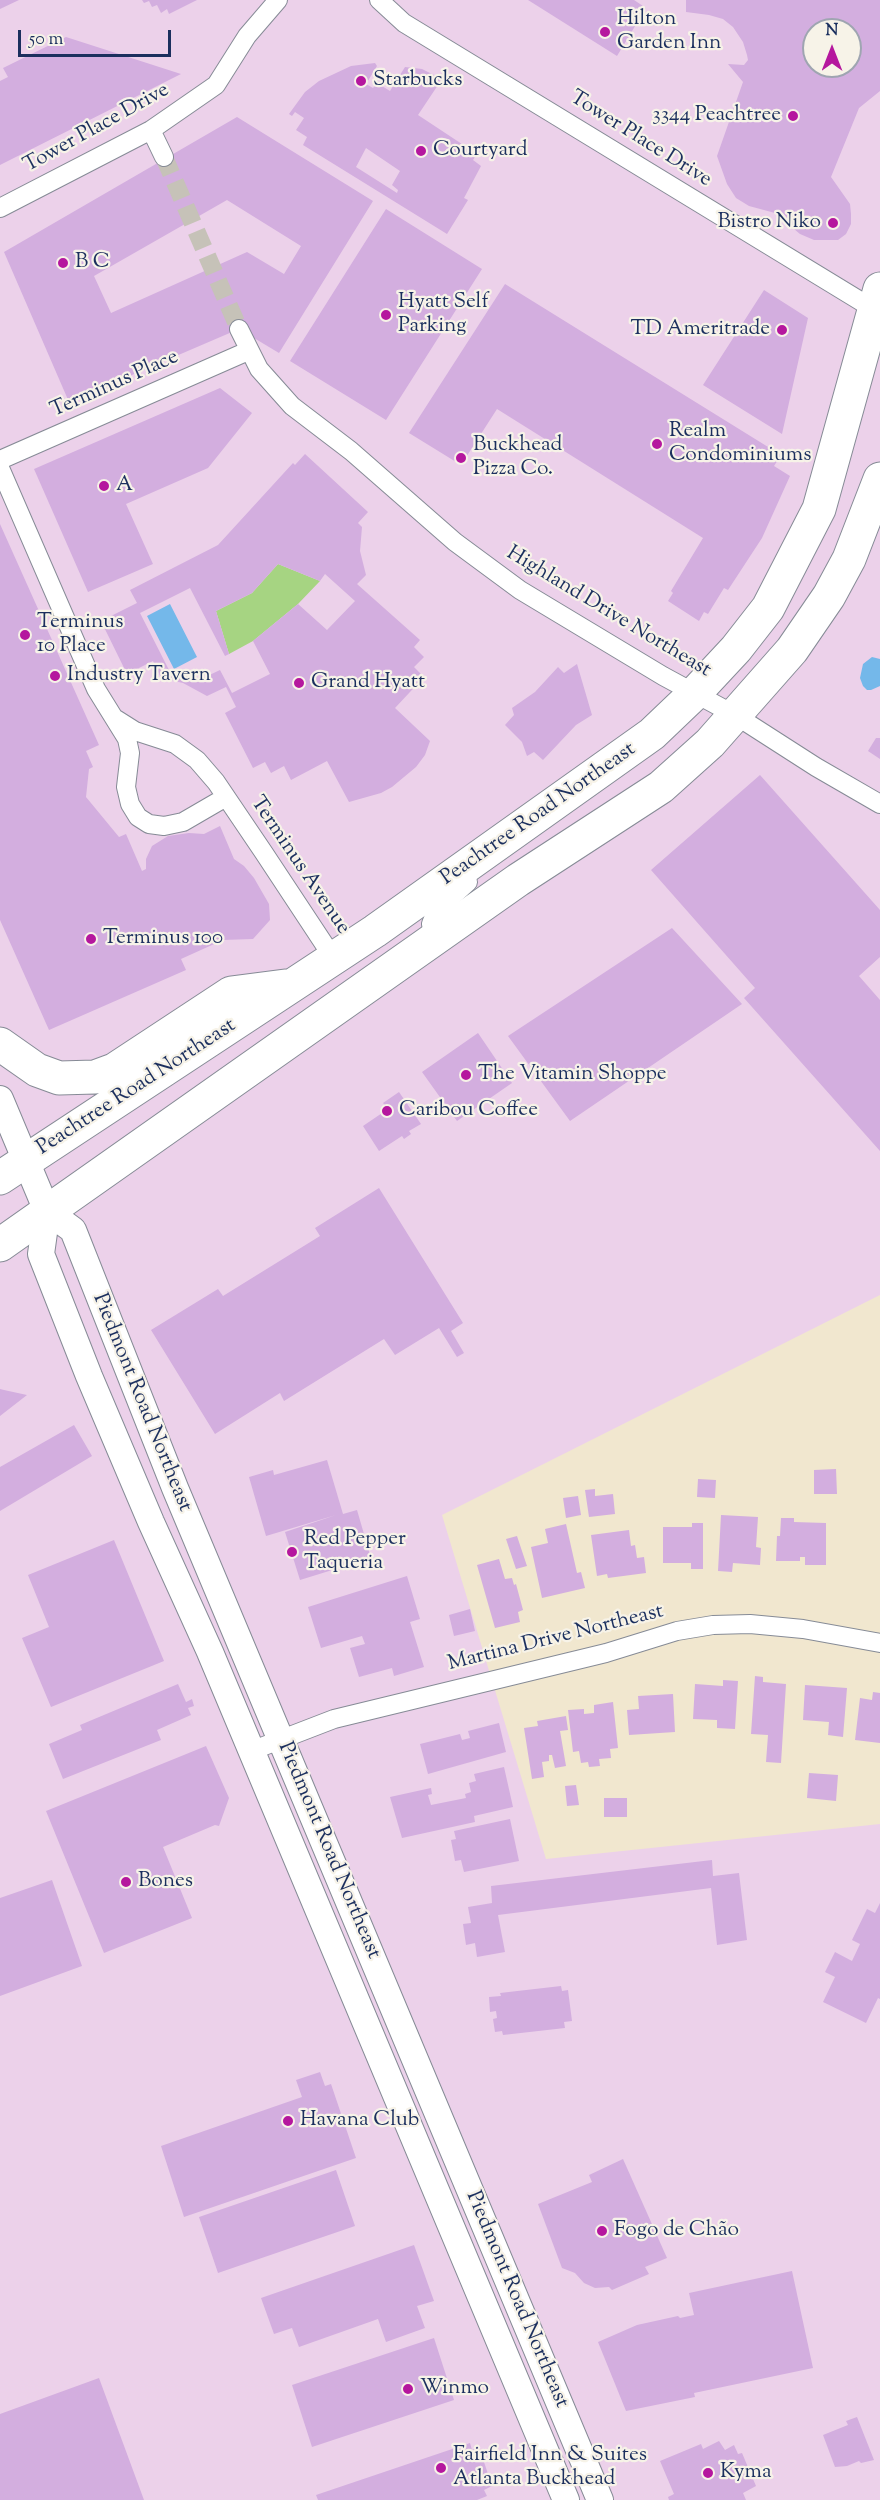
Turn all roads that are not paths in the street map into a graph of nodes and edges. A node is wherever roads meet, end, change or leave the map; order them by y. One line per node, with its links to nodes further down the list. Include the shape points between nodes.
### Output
1 (278, 0): 3 (street, Tower Place Drive, via 247,36 216,85)
2 (379, 0): 6 (street, Tower Place Drive, via 404,23)
3 (151, 130): 4 (street); 5 (street, Tower Place Drive)
4 (164, 158)
5 (0, 208)
6 (878, 304): 12 (highway, Peachtree Road Northeast, via 819,509 768,608)
7 (239, 329): 8 (street, Highland Drive Northeast)
8 (248, 351): 9 (street, Terminus Place); 12 (street, Highland Drive Northeast, via 292,406 351,451 454,542 519,590)
9 (0, 460)
10 (0, 468): 14 (street, Terminus Avenue, via 96,689)
11 (880, 479): 13 (highway, Peachtree Road Northeast, via 849,559 829,596 792,650)
12 (696, 693): 13 (street, Highland Drive Northeast); 17 (highway, Peachtree Road Northeast, via 652,734)
13 (735, 715): 16 (street, Highland Drive Northeast); 18 (highway, Peachtree Road Northeast, via 661,788 518,880)
14 (114, 718): 15 (street, Terminus Avenue, via 135,731 175,744 197,760); 15 (street, Terminus Avenue, via 127,739 130,753 126,787 138,817 149,824 164,826 183,822)
15 (226, 797): 19 (street, Terminus Avenue)
16 (880, 804)
17 (540, 816): 18 (street, via 436,911 431,924); 19 (highway, Peachtree Road Northeast)
18 (440, 936): 25 (highway, Peachtree Road Northeast)
19 (334, 959): 20 (highway, Peachtree Road Northeast)
20 (296, 984): 21 (highway, via 231,993 114,1071 95,1077 66,1080 37,1071); 23 (highway, Peachtree Road Northeast)
21 (0, 1044)
22 (0, 1099): 23 (main road, Piedmont Road Northeast)
23 (27, 1160): 24 (highway, Peachtree Road Northeast); 25 (main road, Piedmont Road Northeast)
24 (0, 1178)
25 (47, 1211): 26 (highway, Peachtree Road Northeast); 28 (main road, Piedmont Road Northeast, via 73,1230); 29 (main road, Piedmont Road Northeast, via 41,1254 89,1376)
26 (0, 1245)
27 (880, 1643): 28 (street, Martina Drive Northeast, via 803,1629 713,1625 378,1707)
28 (280, 1738): 29 (street, Martina Drive Northeast); 31 (main road, Piedmont Road Northeast)
29 (251, 1751): 30 (main road, Piedmont Road Northeast)
30 (566, 2500)
31 (600, 2500)

